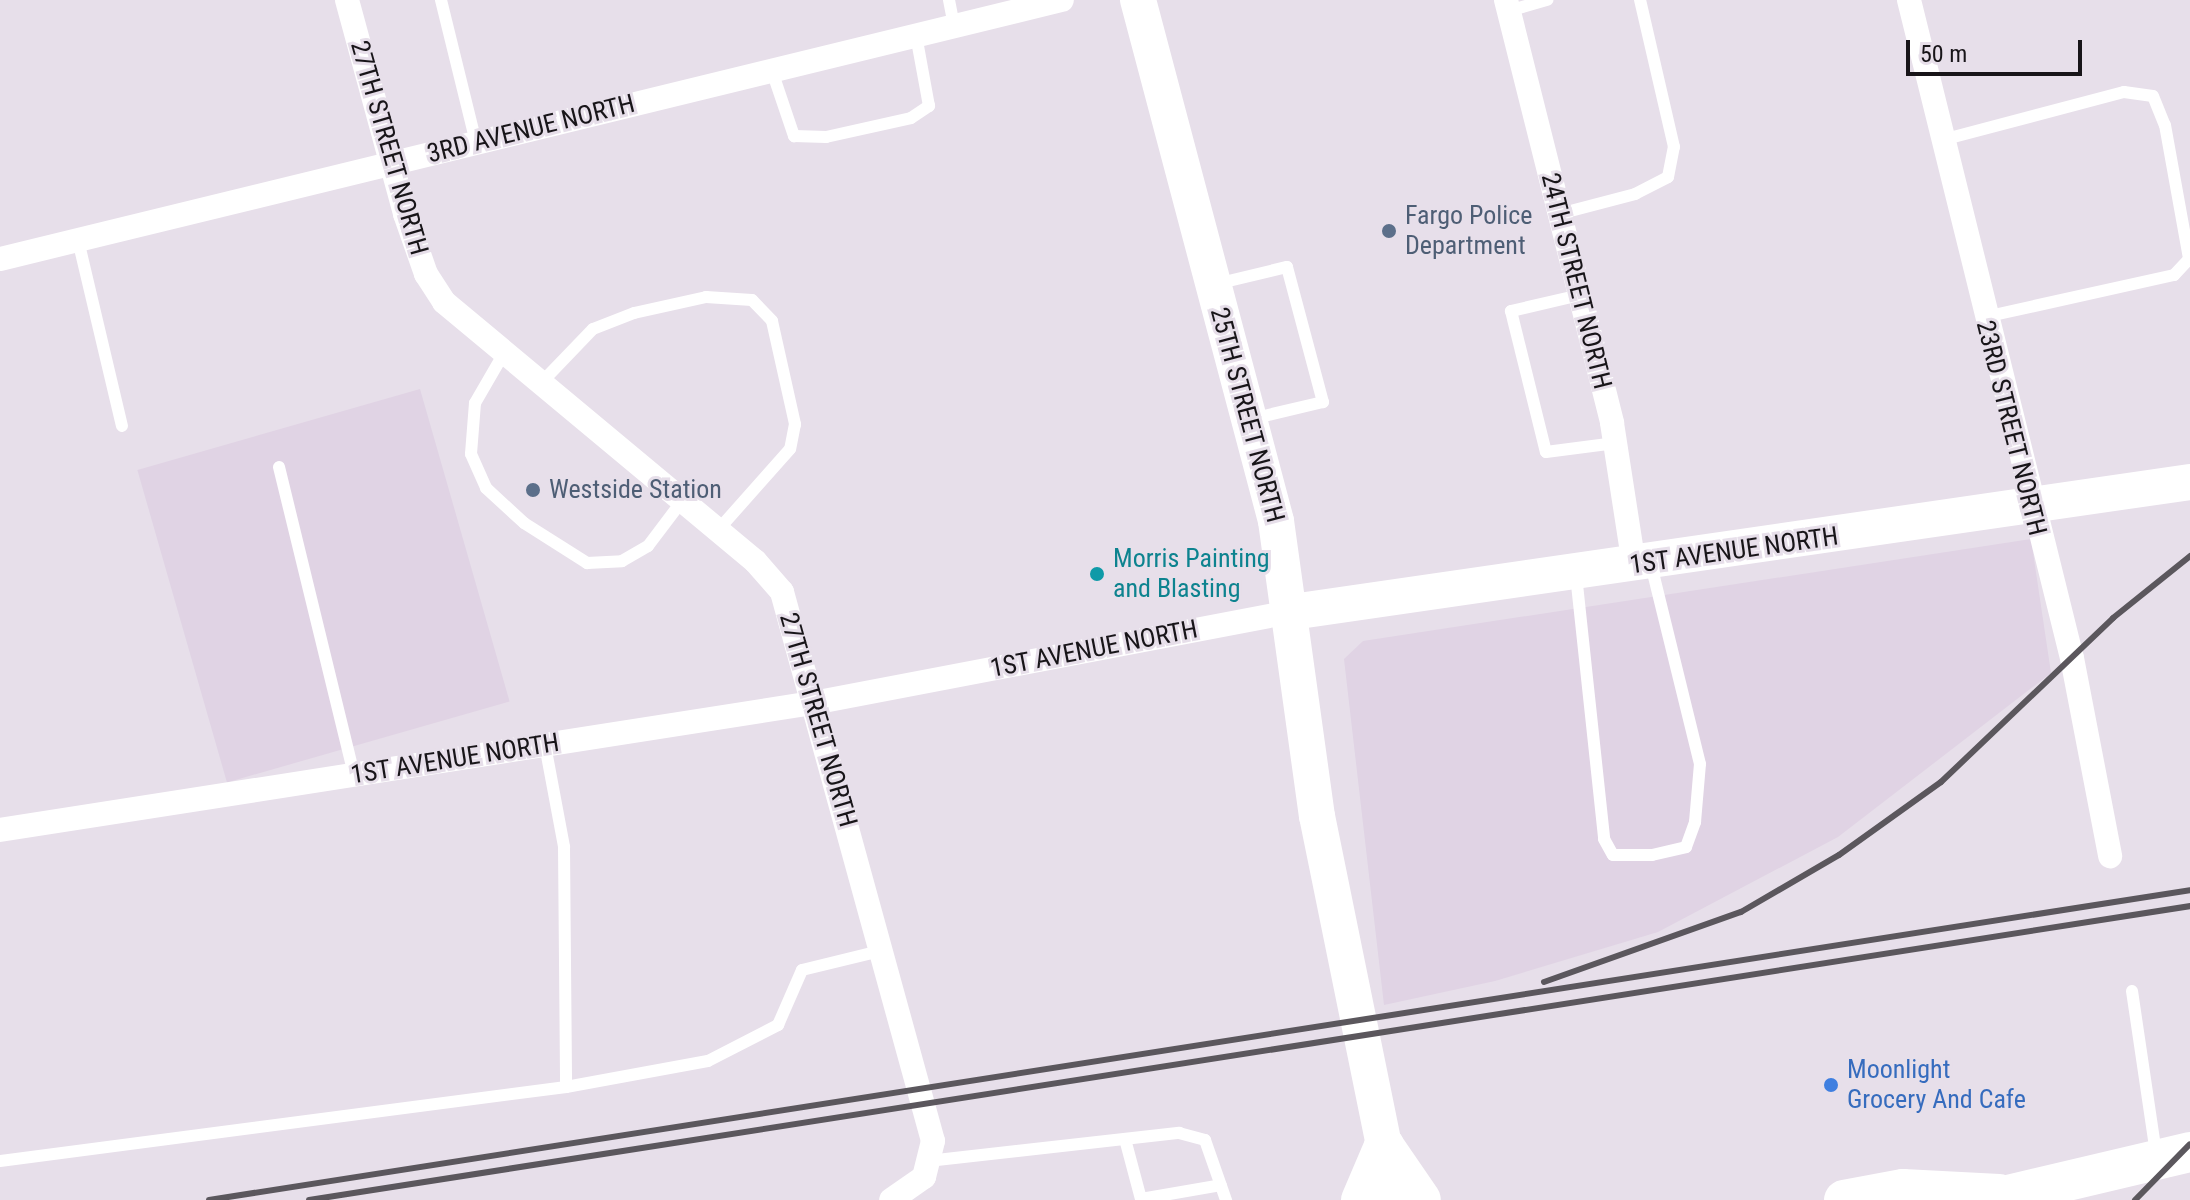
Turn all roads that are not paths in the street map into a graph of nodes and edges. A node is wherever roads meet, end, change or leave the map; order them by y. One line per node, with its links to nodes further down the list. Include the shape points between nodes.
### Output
1 (347, 0): 15 (street, 27TH STREET NORTH)
2 (441, 0): 14 (lane)
3 (949, 0): 10 (lane)
4 (1138, 0): 19 (main road, 25TH STREET NORTH)
5 (1547, 0): 9 (lane)
6 (1640, 0): 16 (lane, via 1674,147 1668,177 1635,194)
7 (1909, 0): 13 (street, 23RD STREET NORTH)
8 (1052, 1): 10 (street, 3RD AVENUE NORTH)
9 (1507, 5): 16 (street, 24TH STREET NORTH)
10 (954, 26): 11 (street, 3RD AVENUE NORTH)
11 (916, 35): 12 (street, 3RD AVENUE NORTH); 12 (lane, via 928,75 929,106 911,118 826,137 794,136)
12 (772, 71): 14 (street, 3RD AVENUE NORTH)
13 (1942, 140): 21 (street, 23RD STREET NORTH); 21 (lane, via 2124,92 2153,96 2165,125 2189,259 2174,275)
14 (476, 143): 15 (street, 3RD AVENUE NORTH)
15 (392, 163): 17 (street, 3RD AVENUE NORTH); 22 (street, 27TH STREET NORTH, via 426,274 444,302)
16 (1559, 214): 20 (street, 24TH STREET NORTH)
17 (78, 240): 18 (street, 3RD AVENUE NORTH); 25 (lane)
18 (0, 259)
19 (1213, 284): 24 (main road, 25TH STREET NORTH); 24 (lane, via 1287,267 1323,402)
20 (1580, 295): 26 (street, 24TH STREET NORTH); 26 (lane, via 1511,311 1546,452)
21 (1983, 317): 30 (street, 23RD STREET NORTH)
22 (504, 353): 23 (street, 27TH STREET NORTH); 29 (lane, via 475,403 471,454 486,488 524,523 587,563 622,561 648,546)
23 (541, 383): 29 (street, 27TH STREET NORTH); 31 (lane, via 593,329 620,318 706,297 752,300 772,321 795,424 790,449)
24 (1250, 420): 34 (main road, 25TH STREET NORTH)
25 (122, 426)
26 (1615, 443): 32 (street, 24TH STREET NORTH)
27 (279, 467): 37 (lane)
28 (2190, 482): 30 (main road, 1ST AVENUE NORTH)
29 (682, 501): 31 (street, 27TH STREET NORTH)
30 (2031, 508): 32 (main road, 1ST AVENUE NORTH); 39 (street, 23RD STREET NORTH, via 2072,658)
31 (718, 530): 35 (street, 27TH STREET NORTH, via 782,592)
32 (1642, 564): 33 (main road, 1ST AVENUE NORTH); 33 (lane, via 1700,764 1695,822 1686,847 1652,855 1613,855 1604,839)
33 (1576, 575): 34 (main road, 1ST AVENUE NORTH)
34 (1292, 612): 35 (street, 1ST AVENUE NORTH); 44 (main road, 25TH STREET NORTH, via 1317,816)
35 (813, 703): 36 (street, 1ST AVENUE NORTH); 40 (street, 27TH STREET NORTH)
36 (545, 745): 37 (street, 1ST AVENUE NORTH); 42 (lane, via 564,847)
37 (354, 775): 38 (street, 1ST AVENUE NORTH)
38 (0, 830)
39 (2110, 856)
40 (884, 950): 42 (lane, via 802,970 778,1025 708,1061); 47 (street, 27TH STREET NORTH, via 933,1141)
41 (2132, 991): 45 (lane)
42 (566, 1087): 46 (lane)
43 (1125, 1139): 47 (lane); 48 (lane, via 1179,1133 1205,1140); 51 (lane)
44 (1384, 1146): 53 (main road); 54 (main road, 25TH STREET NORTH); 55 (main road)
45 (2173, 1155): 49 (main road)
46 (0, 1161)
47 (928, 1161): 50 (street, via 924,1177)
48 (1221, 1185): 51 (lane); 52 (lane)
49 (1993, 1197): 56 (main road, via 1903,1189)
50 (891, 1200)
51 (1140, 1200)
52 (1226, 1200)
53 (1361, 1200)
54 (1395, 1200)
55 (1421, 1200)
56 (1844, 1200)

